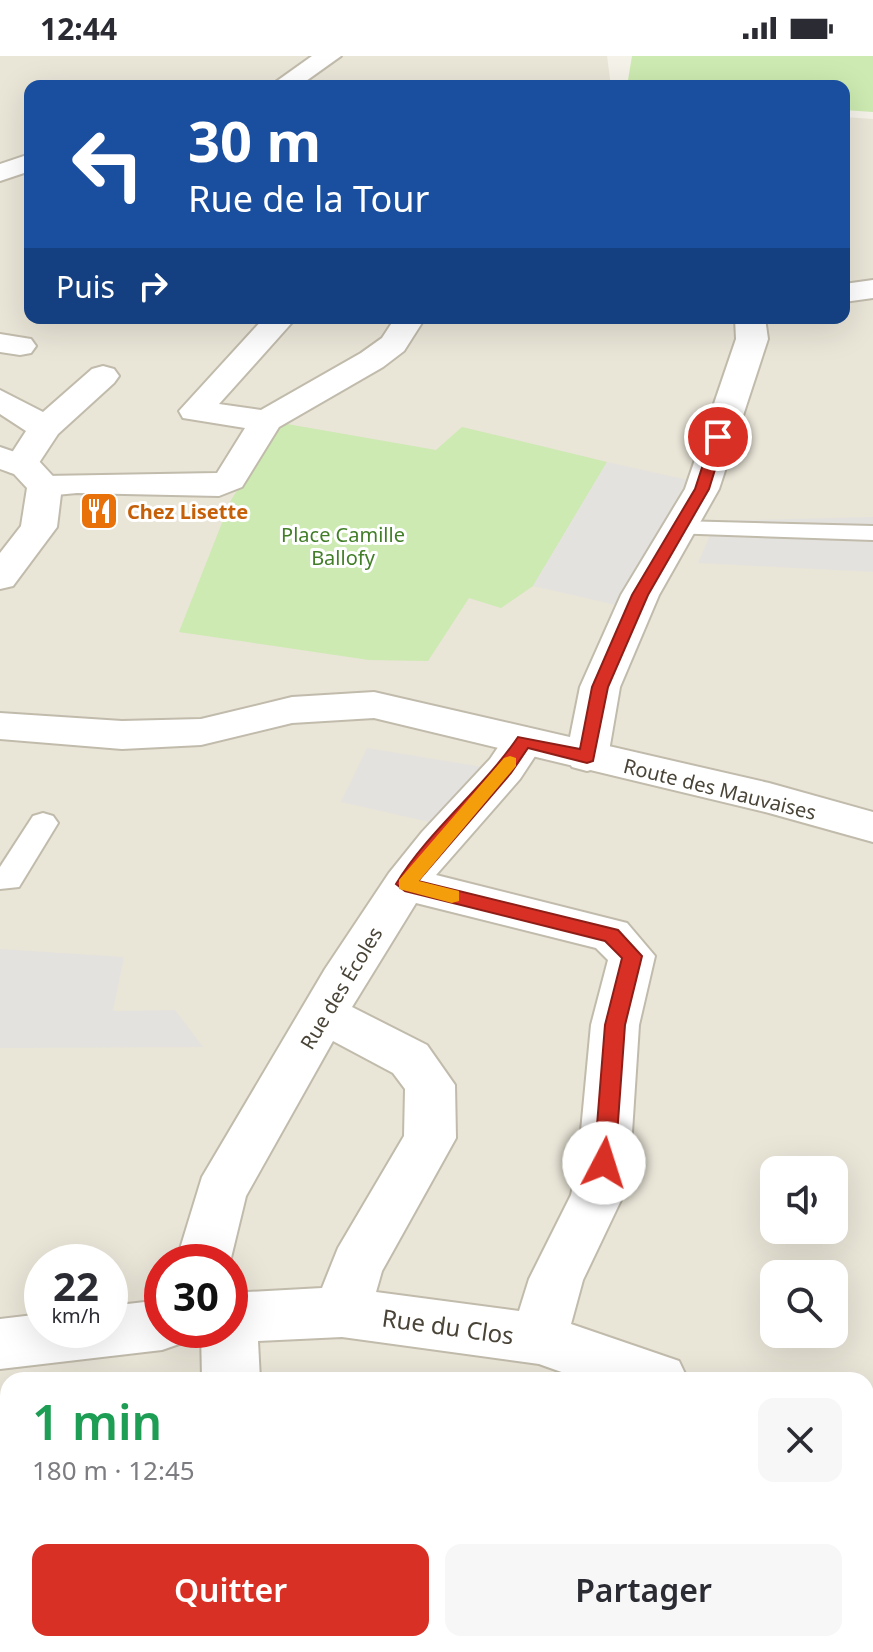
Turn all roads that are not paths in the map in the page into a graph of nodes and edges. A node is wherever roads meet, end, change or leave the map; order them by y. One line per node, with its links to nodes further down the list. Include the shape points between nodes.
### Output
1 (329, 56): 2 (street)
2 (291, 80)
3 (24, 164): 4 (street)
4 (0, 173)
5 (873, 289): 6 (street)
6 (850, 292)
7 (275, 324): 12 (street, via 195,411)
8 (406, 324): 12 (street, via 393,344 372,360)
9 (751, 324): 15 (street, via 752,339 702,489)
10 (103, 376): 13 (street)
11 (0, 400): 13 (street)
12 (266, 421): 14 (street, via 230,480 219,486 77,483)
13 (45, 428): 14 (street)
14 (22, 469): 17 (street, via 39,527)
15 (679, 528): 16 (lane); 20 (street, via 640,595 600,687)
16 (873, 533)
17 (0, 578)
18 (0, 726): 19 (street, Route des Mauvaises, via 122,735 201,732 292,710 374,705)
19 (524, 741): 20 (street, Route des Mauvaises); 24 (street, Rue des Écoles)
20 (587, 757): 22 (street, Route des Mauvaises)
21 (43, 823): 23 (lane, via 8,879)
22 (873, 827)
23 (0, 878)
24 (405, 884): 25 (street, Rue des Écoles); 30 (street, via 611,935 632,956 615,1025 597,1196 556,1279)
25 (326, 1015): 26 (street, Rue des Écoles, via 221,1193); 27 (street, via 410,1059 430,1085 430,1138 357,1265)
26 (208, 1244)
27 (342, 1312): 28 (street, Rue du Clos); 30 (street, Rue du Clos)
28 (248, 1317)
29 (144, 1327): 31 (street)
30 (539, 1339): 34 (street, Rue du Clos)
31 (0, 1344)
32 (230, 1348): 33 (street)
33 (231, 1372)
34 (636, 1372)

